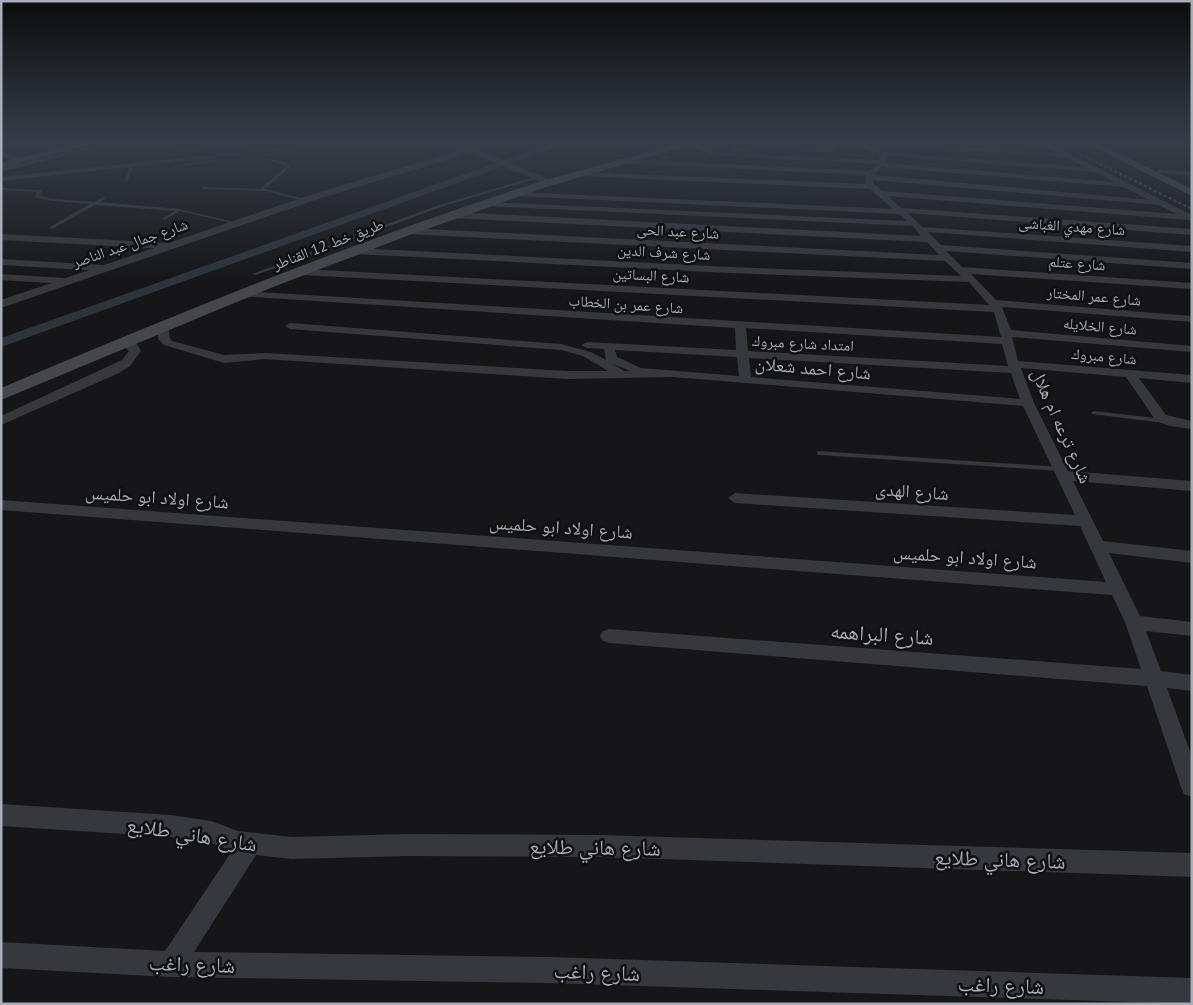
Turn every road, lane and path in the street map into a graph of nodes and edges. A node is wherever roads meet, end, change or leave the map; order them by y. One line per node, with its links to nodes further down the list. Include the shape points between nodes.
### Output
1 (20, 189): 17 (lane, via 40,191 36,195 39,198)
2 (230, 189): 12 (lane)
3 (339, 189): 15 (street, شارع جمال عبد الناصر)
4 (513, 189): 38 (lane, via 440,206)
5 (527, 189): 13 (main road, طريق خط 12 القناطر)
6 (671, 189): 13 (street)
7 (887, 189): 24 (street, شارع ترعه ام هلال)
8 (925, 189): 27 (street)
9 (941, 189): 21 (street)
10 (973, 189): 16 (street)
11 (1133, 189): 16 (street)
12 (261, 190): 15 (lane)
13 (515, 194): 18 (main road, طريق خط 12 القناطر)
14 (104, 198): 17 (lane)
15 (303, 200): 23 (street, شارع جمال عبد الناصر)
16 (1160, 203): 21 (street)
17 (94, 204): 19 (lane); 25 (lane)
18 (484, 204): 20 (main road, طريق خط 12 القناطر); 24 (street, شارع مهدي الغباشى)
19 (179, 210): 22 (lane); 23 (lane)
20 (453, 215): 26 (main road, طريق خط 12 القناطر); 30 (street)
21 (1190, 218)
22 (164, 219)
23 (236, 223): 29 (street, شارع جمال عبد الناصر)
24 (917, 227): 30 (street, شارع ترعه ام هلال); 31 (street, شارع مهدي الغباشى)
25 (52, 228)
26 (408, 231): 30 (street, شارع عبد الحى); 32 (main road, طريق خط 12 القناطر)
27 (1192, 232)
28 (1, 237): 29 (street)
29 (168, 246): 35 (street, شارع جمال عبد الناصر)
30 (938, 248): 34 (street); 36 (street, شارع ترعه ام هلال)
31 (1192, 249)
32 (355, 251): 37 (main road, طريق خط 12 القناطر); 40 (street, شارع شرف الدين)
33 (1, 262): 35 (street)
34 (1192, 266)
35 (102, 268): 41 (street, شارع جمال عبد الناصر)
36 (959, 270): 40 (street, شارع ترعه ام هلال); 42 (street, شارع عتلم)
37 (302, 272): 43 (main road, طريق خط 12 القناطر); 45 (street, شارع البساتين)
38 (254, 274)
39 (1, 277): 41 (street)
40 (972, 279): 45 (street, شارع ترعه ام هلال)
41 (64, 281): 44 (street, شارع جمال عبد الناصر)
42 (1192, 286)
43 (242, 294): 47 (main road, طريق خط 12 القناطر); 49 (street, شارع عمر بن الخطاب)
44 (1, 304)
45 (996, 306): 46 (street, شارع عمر المختار); 50 (street, شارع ترعه ام هلال)
46 (1192, 319)
47 (163, 326): 51 (main road, طريق خط 12 القناطر); 59 (street, via 168,343 224,359 281,356)
48 (290, 326): 59 (street, via 561,347 587,354)
49 (740, 326): 50 (street, شارع عمر بن الخطاب); 55 (street)
50 (1007, 337): 54 (street, شارع الخلايله); 56 (street, شارع ترعه ام هلال)
51 (125, 342): 63 (main road, طريق خط 12 القناطر); 66 (street, via 135,351 126,363)
52 (587, 346): 53 (street, امتداد شارع مبروك)
53 (609, 347): 55 (street, امتداد شارع مبروك); 58 (street, شارع احمد شعلان, via 611,359 620,365)
54 (1192, 349)
55 (743, 354): 56 (street, امتداد شارع مبروك); 61 (street)
56 (1015, 367): 57 (street, شارع مبروك); 64 (street, شارع ترعه ام هلال)
57 (1130, 374): 60 (street, شارع مبروك); 67 (street)
58 (670, 375): 59 (street); 61 (street, شارع احمد شعلان)
59 (625, 376)
60 (1187, 379): 62 (street)
61 (745, 380): 64 (street, شارع احمد شعلان)
62 (1192, 390)
63 (1, 395)
64 (1028, 403): 70 (street, شارع ترعه ام هلال)
65 (1094, 413): 67 (lane)
66 (1, 421)
67 (1164, 421): 68 (street)
68 (1192, 425)
69 (820, 453): 70 (lane)
70 (1061, 472): 71 (street); 74 (street, شارع ترعه ام هلال)
71 (1192, 486)
72 (735, 498): 74 (street, شارع الهدى)
73 (1, 505): 77 (street, شارع اولاد ابو حلميس)
74 (1085, 521): 75 (street, شارع ترعه ام هلال)
75 (1098, 546): 76 (street); 77 (street, شارع ترعه ام هلال)
76 (1192, 557)
77 (1118, 588): 78 (street, شارع ترعه ام هلال)
78 (1134, 622): 79 (street); 81 (street, شارع ترعه ام هلال)
79 (1192, 629)
80 (609, 636): 81 (street, شارع البراهمه)
81 (1152, 678): 82 (street, شارع البراهمه); 83 (street, شارع ترعه ام هلال)
82 (1192, 683)
83 (1190, 780)
84 (1, 815): 85 (street, شارع هاني طلايع, via 171,826 211,832)
85 (250, 844): 86 (street, شارع هاني طلايع, via 292,848 599,846); 88 (street)
86 (1192, 865)
87 (1, 956): 88 (street, شارع راغب)
88 (171, 964): 89 (street, شارع راغب, via 550,970)
89 (1192, 991)

